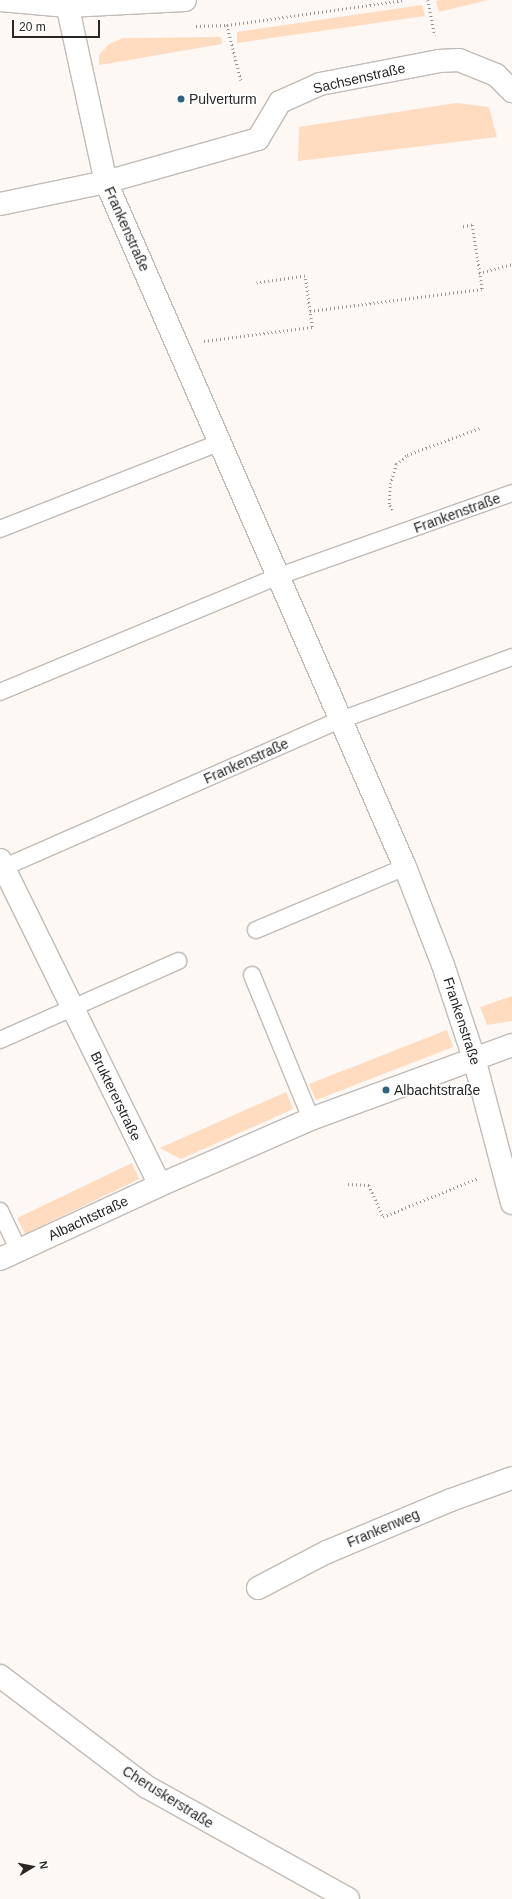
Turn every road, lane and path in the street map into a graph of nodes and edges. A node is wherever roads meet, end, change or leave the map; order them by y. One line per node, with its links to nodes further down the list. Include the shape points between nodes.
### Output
1 (0, 0): 5 (street)
2 (186, 0): 5 (street)
3 (404, 0): 6 (path)
4 (428, 0): 8 (path)
5 (68, 3): 11 (street, Frankenstraße)
6 (227, 25): 7 (path); 9 (path)
7 (192, 26)
8 (440, 60): 10 (street, Sachsenstraße, via 459,60 496,75); 11 (street, Sachsenstraße, via 320,84 280,102 258,139)
9 (240, 80)
10 (512, 91)
11 (106, 182): 12 (street, Sachsenstraße); 20 (street, Frankenstraße)
12 (0, 204)
13 (462, 226): 15 (path, via 472,225)
14 (512, 264): 15 (path)
15 (479, 273): 17 (path, via 482,289)
16 (256, 283): 17 (path, via 305,276)
17 (310, 311): 18 (path, via 312,327)
18 (195, 342)
19 (480, 428): 23 (path, Frankenstraße, via 407,455 396,464 390,484 389,504)
20 (221, 442): 22 (lane); 24 (street, Frankenstraße)
21 (512, 493): 23 (lane, Frankenstraße)
22 (0, 529)
23 (401, 533): 24 (lane, Frankenstraße)
24 (279, 576): 26 (lane, Frankenstraße); 27 (street, Frankenstraße)
25 (512, 657): 27 (lane, Frankenstraße)
26 (0, 692)
27 (342, 719): 28 (lane, Frankenstraße); 30 (street, Frankenstraße)
28 (150, 803): 29 (lane, Bruktererstraße)
29 (1, 865): 34 (street, Bruktererstraße)
30 (405, 867): 31 (lane); 37 (street, Frankenstraße, via 444,965)
31 (256, 930)
32 (178, 961): 34 (lane)
33 (252, 975): 38 (lane)
34 (72, 1006): 35 (lane); 41 (street, Bruktererstraße)
35 (0, 1040)
36 (512, 1045): 37 (street, Albachtstraße)
37 (474, 1058): 38 (street, Albachtstraße); 42 (street, Frankenstraße)
38 (311, 1119): 41 (street, Albachtstraße)
39 (480, 1177): 40 (path, via 383,1217 369,1185)
40 (348, 1184)
41 (160, 1185): 44 (street, Albachtstraße)
42 (512, 1203)
43 (0, 1211): 44 (lane, Albachtstraße)
44 (10, 1255)
45 (512, 1478): 46 (street, Frankenweg, via 451,1500 327,1552)
46 (258, 1588)
47 (0, 1676): 48 (street, Cheruskerstraße, via 146,1787)
48 (348, 1899)

